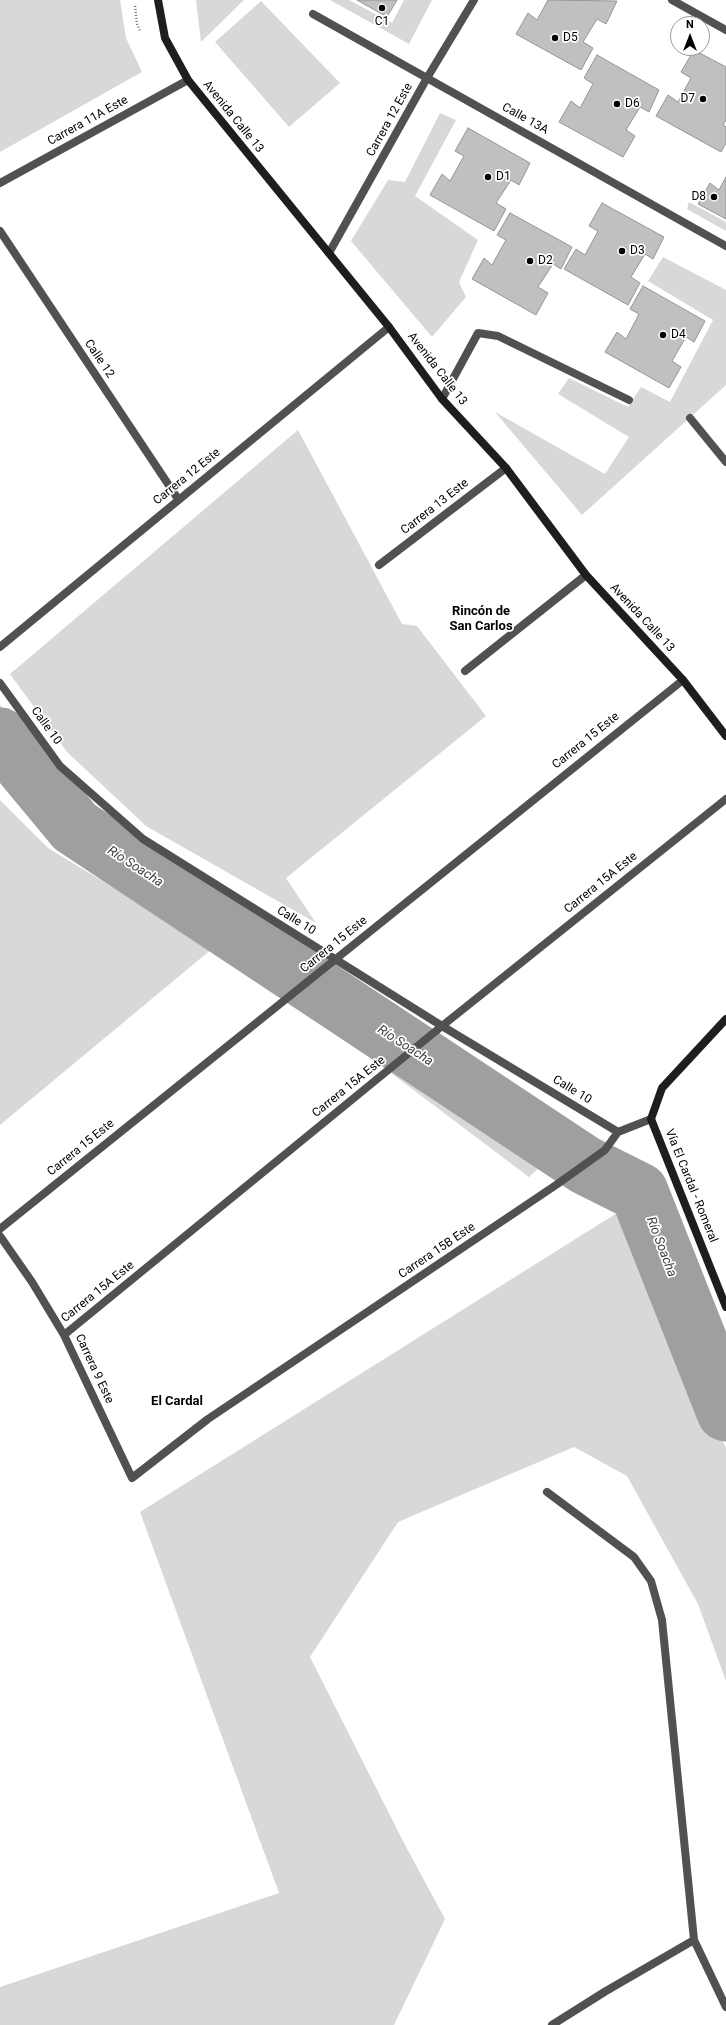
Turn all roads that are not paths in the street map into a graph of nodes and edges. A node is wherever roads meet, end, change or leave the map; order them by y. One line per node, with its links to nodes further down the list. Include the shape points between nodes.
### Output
1 (158, 0): 7 (main road, Avenida Calle 13, via 164,38)
2 (474, 0): 6 (street, Carrera 12 Este)
3 (672, 0): 5 (street)
4 (313, 14): 6 (street, Calle 13A)
5 (726, 30)
6 (427, 78): 10 (street, Calle 13A); 11 (street, Carrera 12 Este)
7 (188, 80): 8 (street, Carrera 11A Este); 11 (main road, Avenida Calle 13)
8 (0, 183)
9 (0, 231): 18 (street, Calle 12)
10 (726, 246)
11 (329, 253): 12 (main road, Avenida Calle 13)
12 (389, 326): 13 (main road, Avenida Calle 13); 18 (street, Carrera 12 Este)
13 (442, 399): 14 (street, via 478,333 498,336); 17 (main road, Avenida Calle 13)
14 (629, 400)
15 (690, 418): 16 (street)
16 (726, 462)
17 (506, 468): 19 (street, Carrera 13 Este); 20 (main road, Avenida Calle 13)
18 (178, 500): 21 (street, Carrera 12 Este)
19 (379, 565)
20 (586, 575): 22 (street); 23 (main road, Avenida Calle 13)
21 (0, 647)
22 (464, 671)
23 (683, 680): 25 (main road, Avenida Calle 13); 27 (street, Carrera 15 Este)
24 (0, 683): 27 (street, Calle 10, via 60,766 143,839)
25 (726, 736)
26 (726, 799): 29 (street, Carrera 15A Este)
27 (334, 959): 29 (street, Calle 10); 32 (street, Carrera 15 Este)
28 (726, 1019): 30 (main road, via 662,1088)
29 (442, 1026): 31 (street, Calle 10); 35 (street, Carrera 15A Este)
30 (651, 1119): 31 (street); 34 (main road, Vía El Cardal - Romeral)
31 (618, 1132): 36 (street, Carrera 15B Este, via 605,1150 556,1185 208,1419)
32 (0, 1229)
33 (0, 1236): 35 (street, Carrera 9 Este)
34 (726, 1307)
35 (64, 1335): 36 (street, Carrera 9 Este)
36 (132, 1478)
37 (547, 1492): 38 (street, via 634,1557 651,1581 662,1620)
38 (694, 1940): 39 (street); 40 (street)
39 (726, 2007)
40 (552, 2025)

